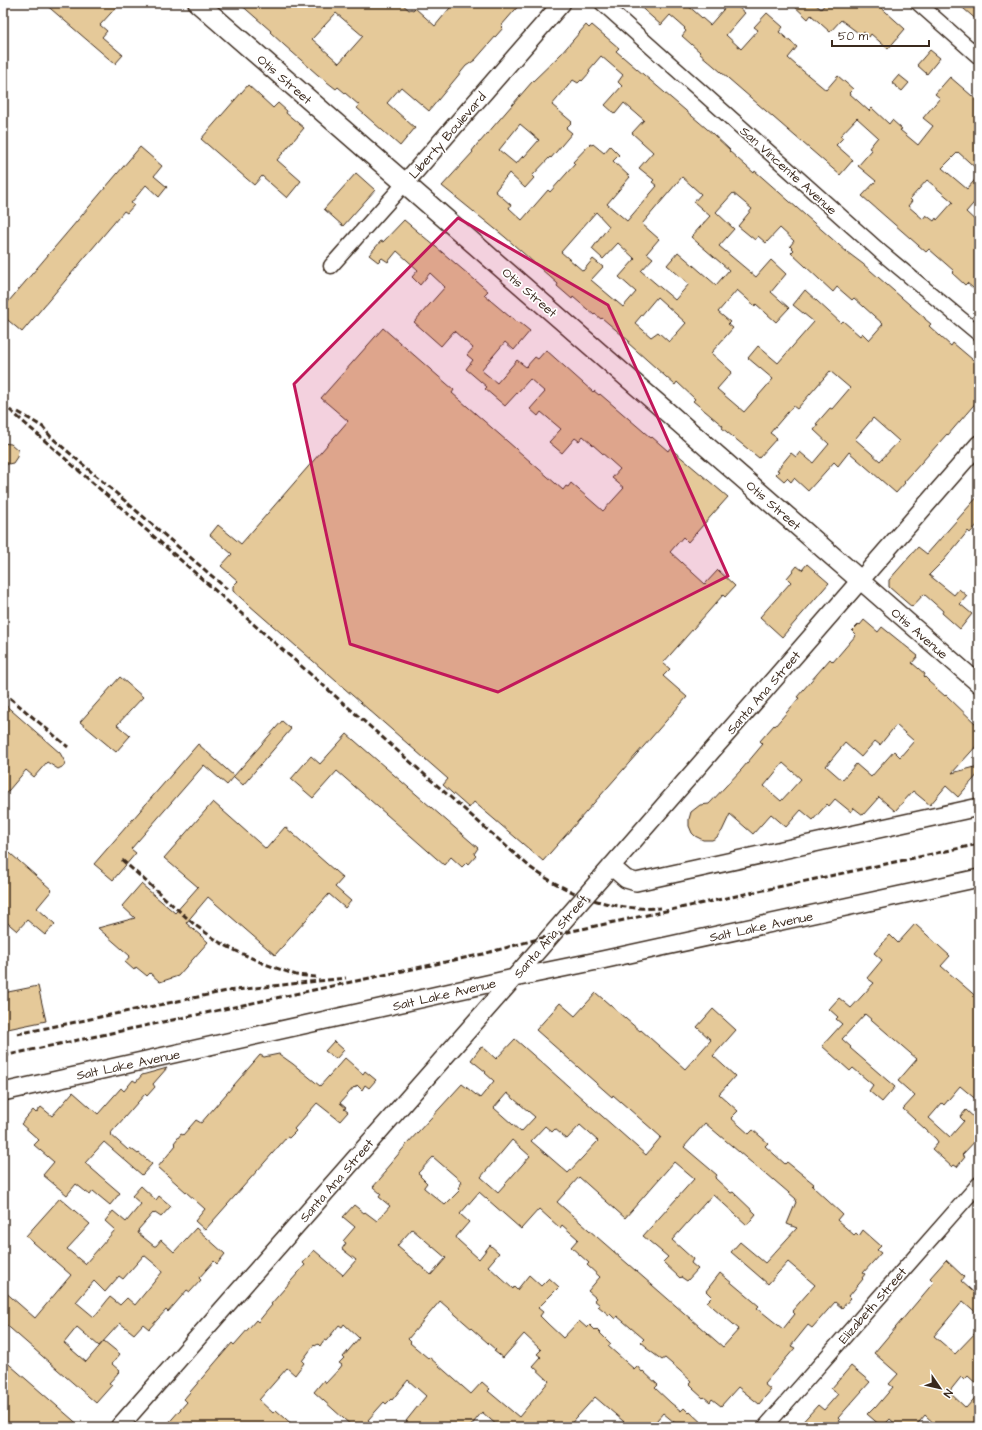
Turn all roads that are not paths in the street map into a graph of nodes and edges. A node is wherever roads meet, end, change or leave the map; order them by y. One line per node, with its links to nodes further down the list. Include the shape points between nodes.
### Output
1 (198, 3): 6 (main road, Otis Street)
2 (562, 3): 6 (street, Liberty Boulevard)
3 (602, 3): 8 (street, San Vincente Avenue, via 883,254)
4 (918, 3): 5 (street)
5 (979, 57)
6 (405, 183): 7 (street, Liberty Boulevard); 10 (main road, Otis Street)
7 (331, 266)
8 (979, 334)
9 (979, 444): 10 (street, Santa Ana Street)
10 (861, 581): 11 (street, Otis Avenue); 13 (street, Santa Ana Street)
11 (979, 684)
12 (979, 807): 13 (street, via 636,882 626,879)
13 (610, 866): 15 (street, Santa Ana Street)
14 (979, 878): 15 (street, Salt Lake Avenue)
15 (514, 978): 16 (street, Salt Lake Avenue); 18 (street, Santa Ana Street)
16 (3, 1092)
17 (979, 1184): 19 (street, Elizabeth Street)
18 (119, 1427)
19 (765, 1427)

